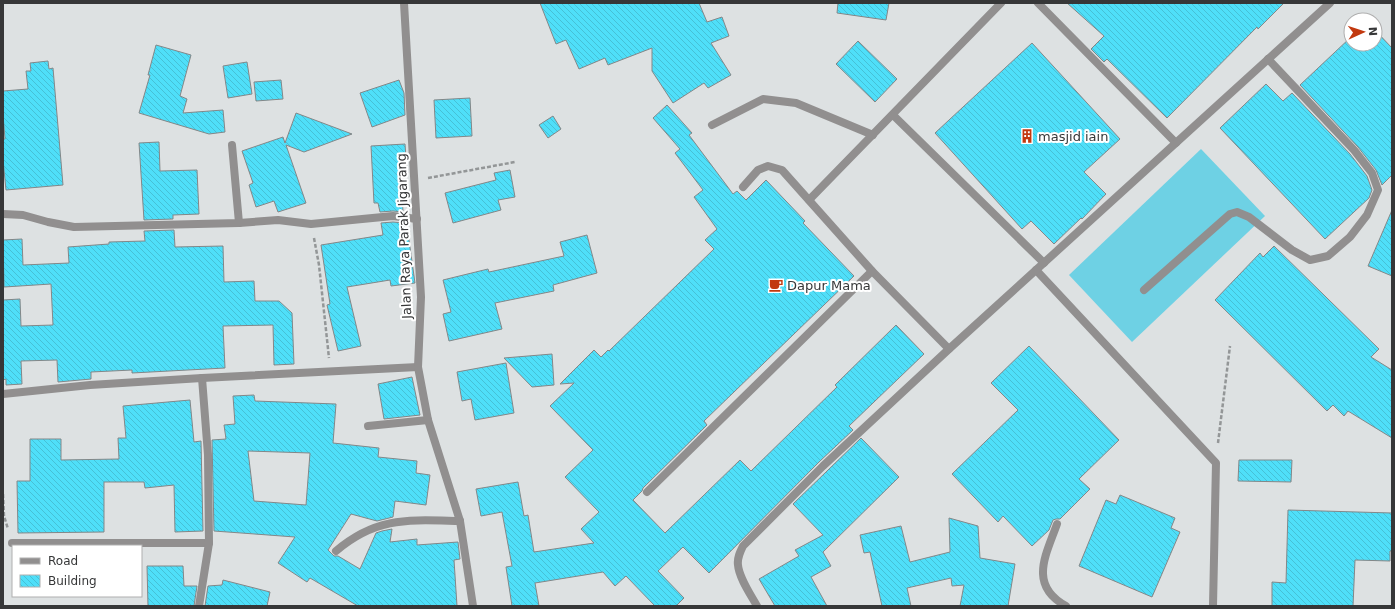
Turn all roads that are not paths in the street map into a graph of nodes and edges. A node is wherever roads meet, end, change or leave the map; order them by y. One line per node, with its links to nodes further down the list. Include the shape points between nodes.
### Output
1 (404, 3): 14 (street, Jalan Raya Parak Jigarang)
2 (1001, 3): 6 (street)
3 (1038, 3): 9 (street)
4 (1330, 3): 5 (street)
5 (1268, 59): 9 (street); 19 (street, via 1354,150 1372,173 1378,190 1367,215 1350,237 1328,256 1310,260 1292,250 1249,217 1237,212 1230,214)
6 (893, 114): 8 (street); 16 (street)
7 (712, 125): 8 (street, via 763,99 796,103)
8 (873, 135): 12 (street)
9 (1176, 143): 16 (street)
10 (232, 145): 15 (street)
11 (743, 187): 12 (street, via 758,170 768,166 782,170)
12 (809, 200): 18 (street)
13 (3, 214): 15 (street, via 23,215 74,227)
14 (417, 219): 15 (street, via 393,216 311,224 278,220); 21 (street, Jalan Raya Parak Jigarang, via 421,297)
15 (239, 223)
16 (1044, 263): 17 (street)
17 (1036, 270): 20 (street); 36 (street, via 1216,463)
18 (872, 271): 20 (street); 26 (street)
19 (1144, 290)
20 (949, 349): 34 (street, via 823,466 743,546 738,566)
21 (418, 367): 22 (street); 24 (street, Jalan Raya Parak Jigarang)
22 (202, 378): 23 (street); 30 (street, via 208,455)
23 (3, 394)
24 (428, 420): 25 (street); 27 (street, Jalan Raya Parak Jigarang)
25 (368, 426)
26 (647, 492)
27 (460, 521): 31 (street, via 409,520 375,527); 33 (street, Jalan Raya Parak Jigarang)
28 (1056, 524): 35 (street, via 1043,564 1043,578 1045,586 1056,601)
29 (12, 543): 30 (street)
30 (209, 543): 32 (street)
31 (336, 551)
32 (199, 606)
33 (473, 606)
34 (757, 606)
35 (1066, 606)
36 (1213, 606)

